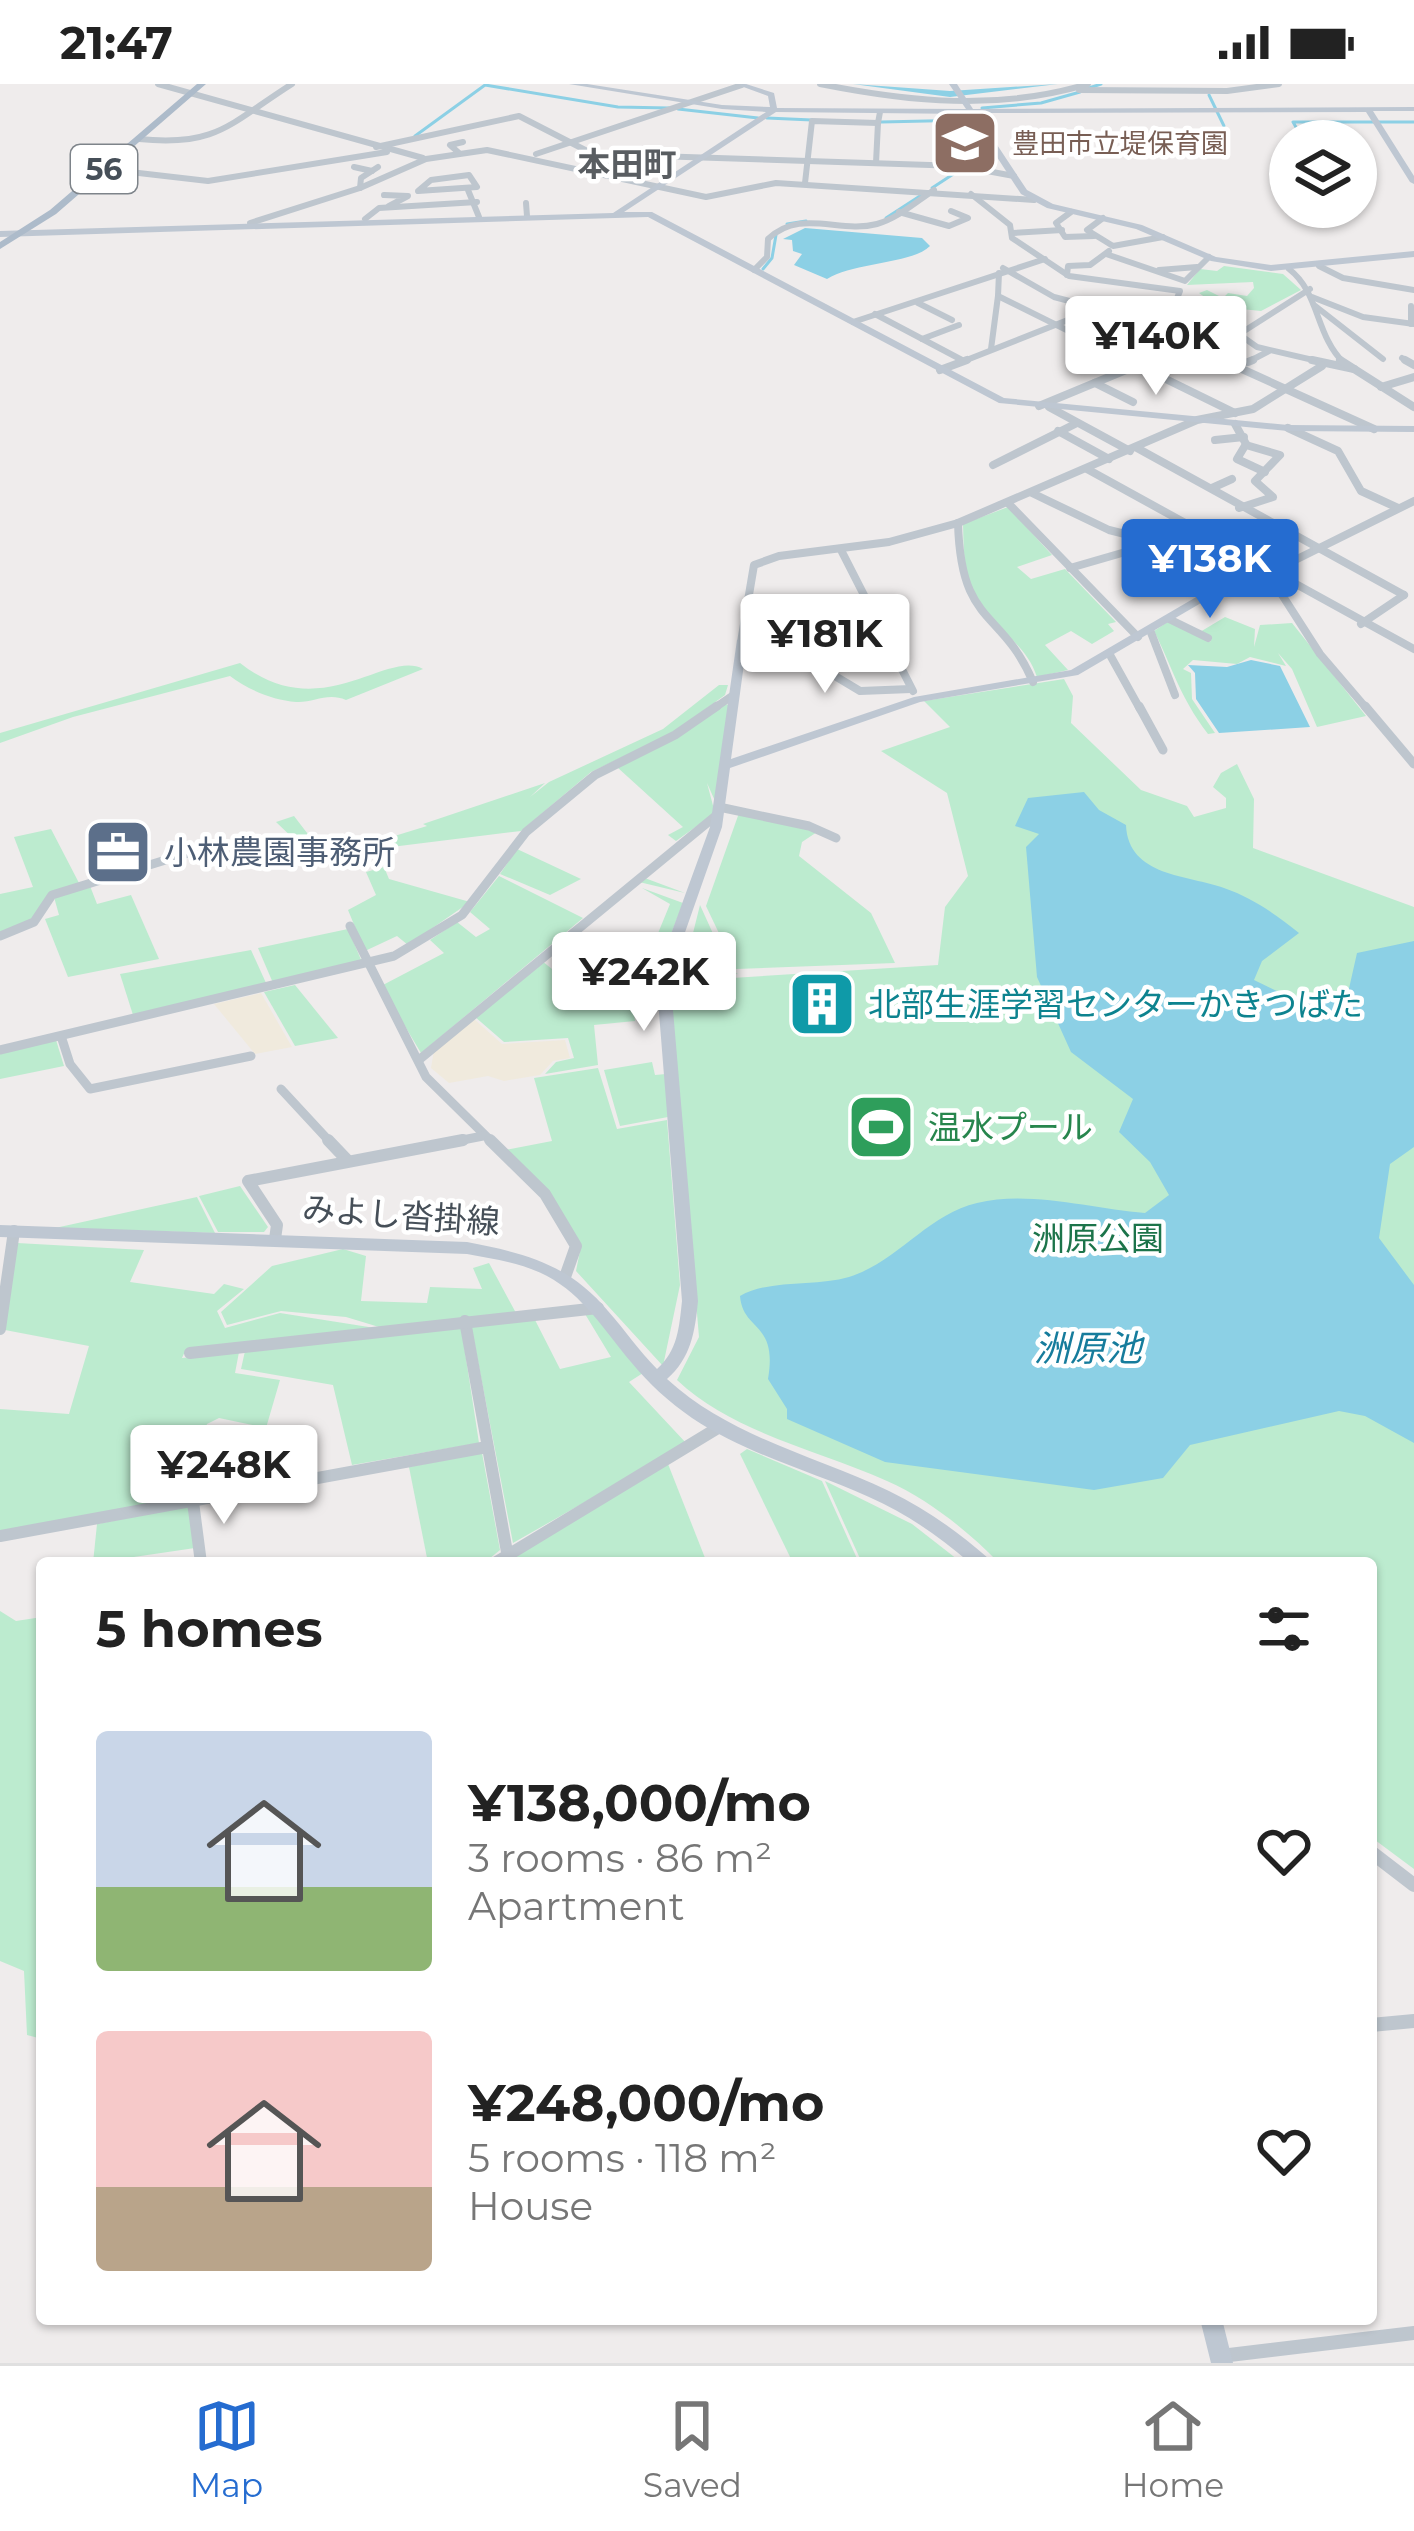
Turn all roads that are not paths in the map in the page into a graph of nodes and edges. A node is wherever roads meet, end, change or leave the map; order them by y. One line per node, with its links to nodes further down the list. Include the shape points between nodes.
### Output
1 (158, 84): 11 (street)
2 (202, 84): 11 (main road, 56)
3 (292, 84): 18 (street)
4 (573, 84): 13 (street)
5 (695, 84): 12 (street)
6 (740, 84): 12 (street); 17 (street, via 771,94)
7 (820, 84): 14 (street)
8 (1279, 84): 10 (street)
9 (954, 86): 14 (street)
10 (1083, 88): 14 (street)
11 (191, 94): 18 (street); 21 (main road, 56)
12 (713, 96): 13 (street)
13 (690, 103): 17 (street); 23 (street)
14 (967, 106): 15 (street); 19 (street); 38 (street)
15 (1369, 109): 16 (street); 39 (street)
16 (1414, 109)
17 (774, 110): 19 (street); 30 (street)
18 (251, 111): 21 (street, via 186,144); 24 (street)
19 (880, 112): 20 (street)
20 (878, 123): 32 (street, via 812,121); 33 (street)
21 (139, 139): 36 (main road, 56)
22 (463, 142): 27 (street, via 450,145)
23 (568, 144): 24 (street, via 519,116); 28 (street); 29 (street)
24 (376, 147): 26 (street)
25 (442, 149): 27 (street)
26 (390, 151): 31 (street); 36 (street, via 208,181)
27 (458, 153): 28 (street); 31 (street)
28 (532, 155): 37 (street)
29 (630, 156): 30 (street); 37 (street)
30 (702, 158): 32 (street); 42 (street)
31 (426, 159): 41 (street)
32 (809, 160): 33 (street); 40 (street)
33 (876, 163): 34 (street)
34 (964, 166): 38 (street); 43 (street)
35 (354, 167): 41 (street, via 375,169)
36 (104, 169): 61 (main road, 56)
37 (608, 176): 42 (street)
38 (1013, 176): 47 (street)
39 (1414, 182)
40 (806, 183): 42 (street, via 715,198); 43 (street)
41 (360, 188): 59 (street)
42 (656, 188): 54 (street)
43 (930, 189): 45 (street); 52 (street)
44 (469, 190): 44 (street, via 477,187 463,174 418,191); 48 (street)
45 (971, 194): 47 (street); 62 (street)
46 (384, 195): 50 (street, via 408,196)
47 (1034, 200): 53 (street)
48 (477, 202): 50 (street); 56 (street)
49 (526, 203): 55 (street)
50 (386, 207): 58 (street)
51 (951, 211): 52 (street, via 968,218 947,226)
52 (899, 212): 75 (street, via 870,226 777,229)
53 (1071, 212): 57 (street); 60 (street, via 1056,222)
54 (614, 214): 55 (street); 75 (street, via 651,215)
55 (527, 216): 56 (street)
56 (479, 217): 58 (street)
57 (1103, 218): 64 (street, via 1087,230); 65 (street)
58 (365, 219): 59 (street)
59 (250, 223): 61 (street)
60 (1062, 230): 62 (street); 64 (street, via 1068,240)
61 (22, 233): 63 (street); 66 (main road, 56)
62 (1012, 233): 71 (street)
63 (0, 234)
64 (1097, 236): 67 (street)
65 (1162, 237): 67 (street); 70 (street)
66 (0, 246)
67 (1118, 247): 68 (street)
68 (1106, 254): 77 (street); 78 (street, via 1068,266)
69 (1414, 254): 72 (street)
70 (1209, 257): 73 (street); 74 (street)
71 (1045, 259): 76 (street); 78 (street)
72 (1319, 266): 74 (street); 80 (street)
73 (1197, 267): 77 (street); 79 (street)
74 (1289, 269): 84 (street)
75 (754, 270): 91 (street)
76 (1001, 271): 82 (street); 83 (street); 85 (street)
77 (1152, 271): 79 (street)
78 (1068, 275): 81 (street); 83 (street)
79 (1185, 281): 81 (street)
80 (1414, 290)
81 (1180, 291): 86 (street); 87 (street)
82 (998, 296): 93 (street); 100 (street)
83 (1062, 297): 89 (street)
84 (1312, 297): 94 (street, via 1363,317); 96 (street, via 1256,316); 104 (street); 110 (street, via 1321,334)
85 (918, 303): 90 (street); 98 (street, via 956,322)
86 (1177, 303): 87 (street); 92 (street)
87 (1199, 306): 96 (street)
88 (1411, 306): 94 (street)
89 (1093, 310): 92 (street); 93 (street)
90 (874, 314): 91 (street); 98 (street)
91 (853, 322): 111 (street)
92 (1154, 322): 95 (street); 96 (street); 102 (street)
93 (1056, 324): 99 (street); 100 (street)
94 (1412, 324)
95 (1133, 330): 97 (street); 99 (street)
96 (1237, 337): 101 (street); 102 (street)
97 (1146, 338)
98 (922, 339): 105 (street)
99 (1096, 344): 107 (street)
100 (991, 349): 105 (street)
101 (1269, 351): 106 (street); 109 (street)
102 (1208, 355): 115 (street)
103 (1402, 358): 108 (street)
104 (1383, 359)
105 (962, 360): 111 (street)
106 (1248, 362)
107 (1138, 365): 113 (street); 119 (street)
108 (1414, 365)
109 (1322, 366): 110 (street); 115 (street)
110 (1354, 369): 114 (street)
111 (940, 370): 117 (street, via 1002,401)
112 (1414, 377): 114 (street)
113 (1095, 382): 116 (street); 117 (street)
114 (1381, 387): 118 (street)
115 (1285, 389): 119 (street); 123 (street)
116 (1132, 402)
117 (1044, 406): 120 (street); 121 (street)
118 (1414, 407)
119 (1235, 418): 120 (street); 122 (street); 127 (street)
120 (1197, 420): 128 (street)
121 (1077, 423): 125 (street); 128 (street)
122 (1288, 428): 123 (street); 139 (street, via 1338,451 1361,491)
123 (1374, 429): 124 (street)
124 (1414, 429)
125 (1058, 431): 129 (street); 130 (street)
126 (1216, 440): 127 (street)
127 (1245, 441): 132 (street, via 1237,459); 132 (street, via 1280,455)
128 (1133, 449): 129 (street); 134 (street)
129 (1109, 459): 131 (street)
130 (993, 465)
131 (1087, 469): 135 (street); 145 (street)
132 (1265, 472): 138 (street, via 1256,481 1273,497)
133 (1232, 479): 134 (street)
134 (1212, 488): 138 (street)
135 (1032, 493): 137 (street); 141 (street, via 1066,514)
136 (1414, 502): 139 (street)
137 (1008, 503): 140 (street); 144 (street)
138 (1239, 508): 142 (street)
139 (1398, 508): 142 (street)
140 (958, 523): 143 (street); 153 (street, via 959,568 974,607 1022,654)
141 (1158, 542): 144 (street); 145 (street)
142 (1315, 549): 145 (street); 147 (street, via 1404,595)
143 (841, 550): 150 (street, via 754,565); 155 (street)
144 (1070, 568): 148 (street)
145 (1267, 571): 146 (street, via 1238,577); 147 (street); 158 (street, via 1320,654)
146 (1168, 619): 148 (street); 149 (street)
147 (1361, 624): 151 (street)
148 (1144, 633): 152 (street); 156 (street)
149 (1208, 638)
150 (740, 642): 154 (street); 155 (street, via 790,649 860,691)
151 (1414, 649)
152 (1110, 655): 153 (street); 157 (street)
153 (1033, 682): 155 (street)
154 (735, 694): 159 (street); 165 (street, via 675,736 595,775 526,832 462,915)
155 (915, 694): 159 (street)
156 (1174, 694)
157 (1163, 750)
158 (1414, 764)
159 (726, 765): 160 (street)
160 (718, 810): 161 (street); 169 (street); 180 (street, via 663,975 690,1301 684,1350)
161 (836, 838)
162 (211, 846): 164 (street, via 52,895 34,922)
163 (350, 926): 165 (street)
164 (0, 935)
165 (367, 963): 166 (street); 169 (street)
166 (61, 1036): 167 (street); 168 (street, via 90,1089)
167 (0, 1050)
168 (251, 1055)
169 (420, 1059): 171 (street, via 440,1094)
170 (281, 1089): 172 (street)
171 (483, 1136): 172 (street); 175 (street, via 545,1194 576,1246)
172 (348, 1161): 174 (street, via 248,1181 277,1225)
173 (7, 1231): 174 (street, みよし沓掛線); 178 (street)
174 (274, 1239): 175 (street, みよし沓掛線, via 495,1252)
175 (565, 1277): 176 (street, みよし沓掛線)
176 (602, 1307): 177 (street); 180 (street, みよし沓掛線)
177 (465, 1321): 179 (street); 182 (street)
178 (0, 1329)
179 (190, 1353)
180 (657, 1378): 181 (street, みよし沓掛線)
181 (721, 1426): 187 (street); 188 (street, みよし沓掛線, via 891,1496)
182 (487, 1447): 183 (street); 186 (street)
183 (194, 1502): 184 (street); 185 (street)
184 (0, 1536)
185 (200, 1557)
186 (504, 1557)
187 (509, 1557)
188 (974, 1557)
189 (1377, 1857): 190 (street)
190 (1414, 1885)
191 (1414, 2021): 192 (street)
192 (1377, 2024)
193 (1212, 2325): 195 (street)
194 (1414, 2333): 195 (street)
195 (1221, 2360)

